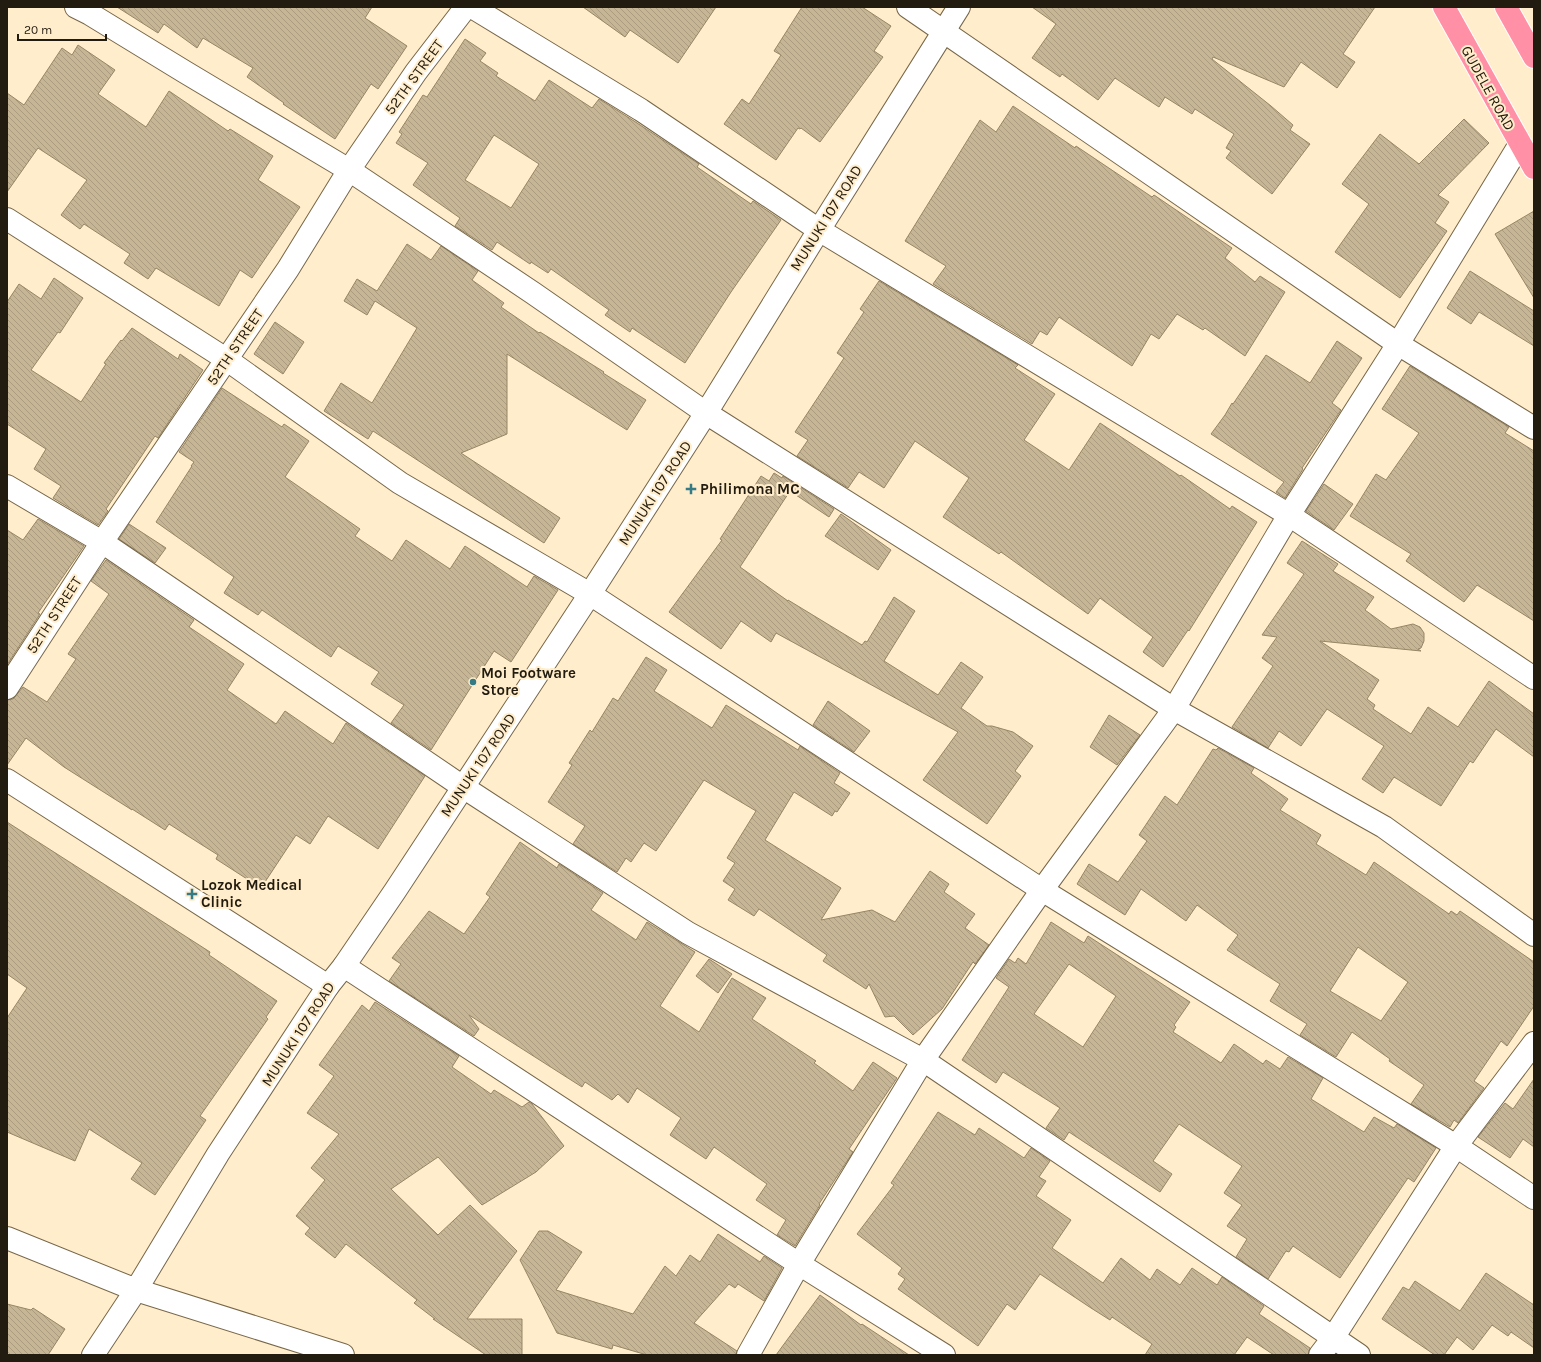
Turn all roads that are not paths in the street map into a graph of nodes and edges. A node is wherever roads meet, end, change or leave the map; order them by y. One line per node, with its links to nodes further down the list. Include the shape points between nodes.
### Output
1 (76, 7): 12 (street)
2 (466, 7): 12 (street, 52TH STREET, via 416,72)
3 (472, 7): 14 (street, via 641,110)
4 (908, 7): 8 (street)
5 (959, 7): 8 (street, MUNUKI 107 ROAD)
6 (1444, 7): 10 (highway, GUDELE ROAD)
7 (1506, 7): 9 (highway)
8 (943, 30): 14 (street, MUNUKI 107 ROAD); 15 (street)
9 (1534, 57)
10 (1520, 144): 11 (highway, GUDELE ROAD); 15 (street)
11 (1534, 168)
12 (349, 170): 16 (street, 52TH STREET, via 288,269); 17 (street)
13 (7, 219): 16 (street)
14 (819, 230): 17 (street, MUNUKI 107 ROAD); 20 (street)
15 (1398, 344): 18 (street); 20 (street)
16 (226, 359): 21 (street, 52TH STREET); 22 (street, via 400,483)
17 (706, 413): 22 (street, MUNUKI 107 ROAD); 25 (street)
18 (1534, 428)
19 (7, 486): 21 (street)
20 (1289, 515): 23 (street); 25 (street)
21 (102, 542): 24 (street, 52TH STREET); 27 (street)
22 (590, 594): 27 (street, MUNUKI 107 ROAD); 28 (street)
23 (1534, 678)
24 (7, 688)
25 (1174, 709): 28 (street); 29 (street, via 1384,827)
26 (7, 780): 31 (street)
27 (463, 787): 30 (street, MUNUKI 107 ROAD); 33 (street, via 688,933)
28 (1042, 890): 33 (street); 34 (street)
29 (1534, 935)
30 (344, 966): 31 (street, MUNUKI 107 ROAD); 37 (street)
31 (328, 986): 38 (street, MUNUKI 107 ROAD, via 218,1154)
32 (1534, 1043): 34 (street)
33 (923, 1060): 37 (street); 39 (street)
34 (1456, 1146): 35 (street); 39 (street)
35 (1534, 1198)
36 (7, 1238): 38 (street)
37 (799, 1264): 42 (street); 43 (street)
38 (136, 1290): 40 (street, MUNUKI 107 ROAD); 41 (street)
39 (1327, 1347): 44 (street)
40 (92, 1355)
41 (343, 1355)
42 (748, 1355)
43 (944, 1355)
44 (1360, 1355)

